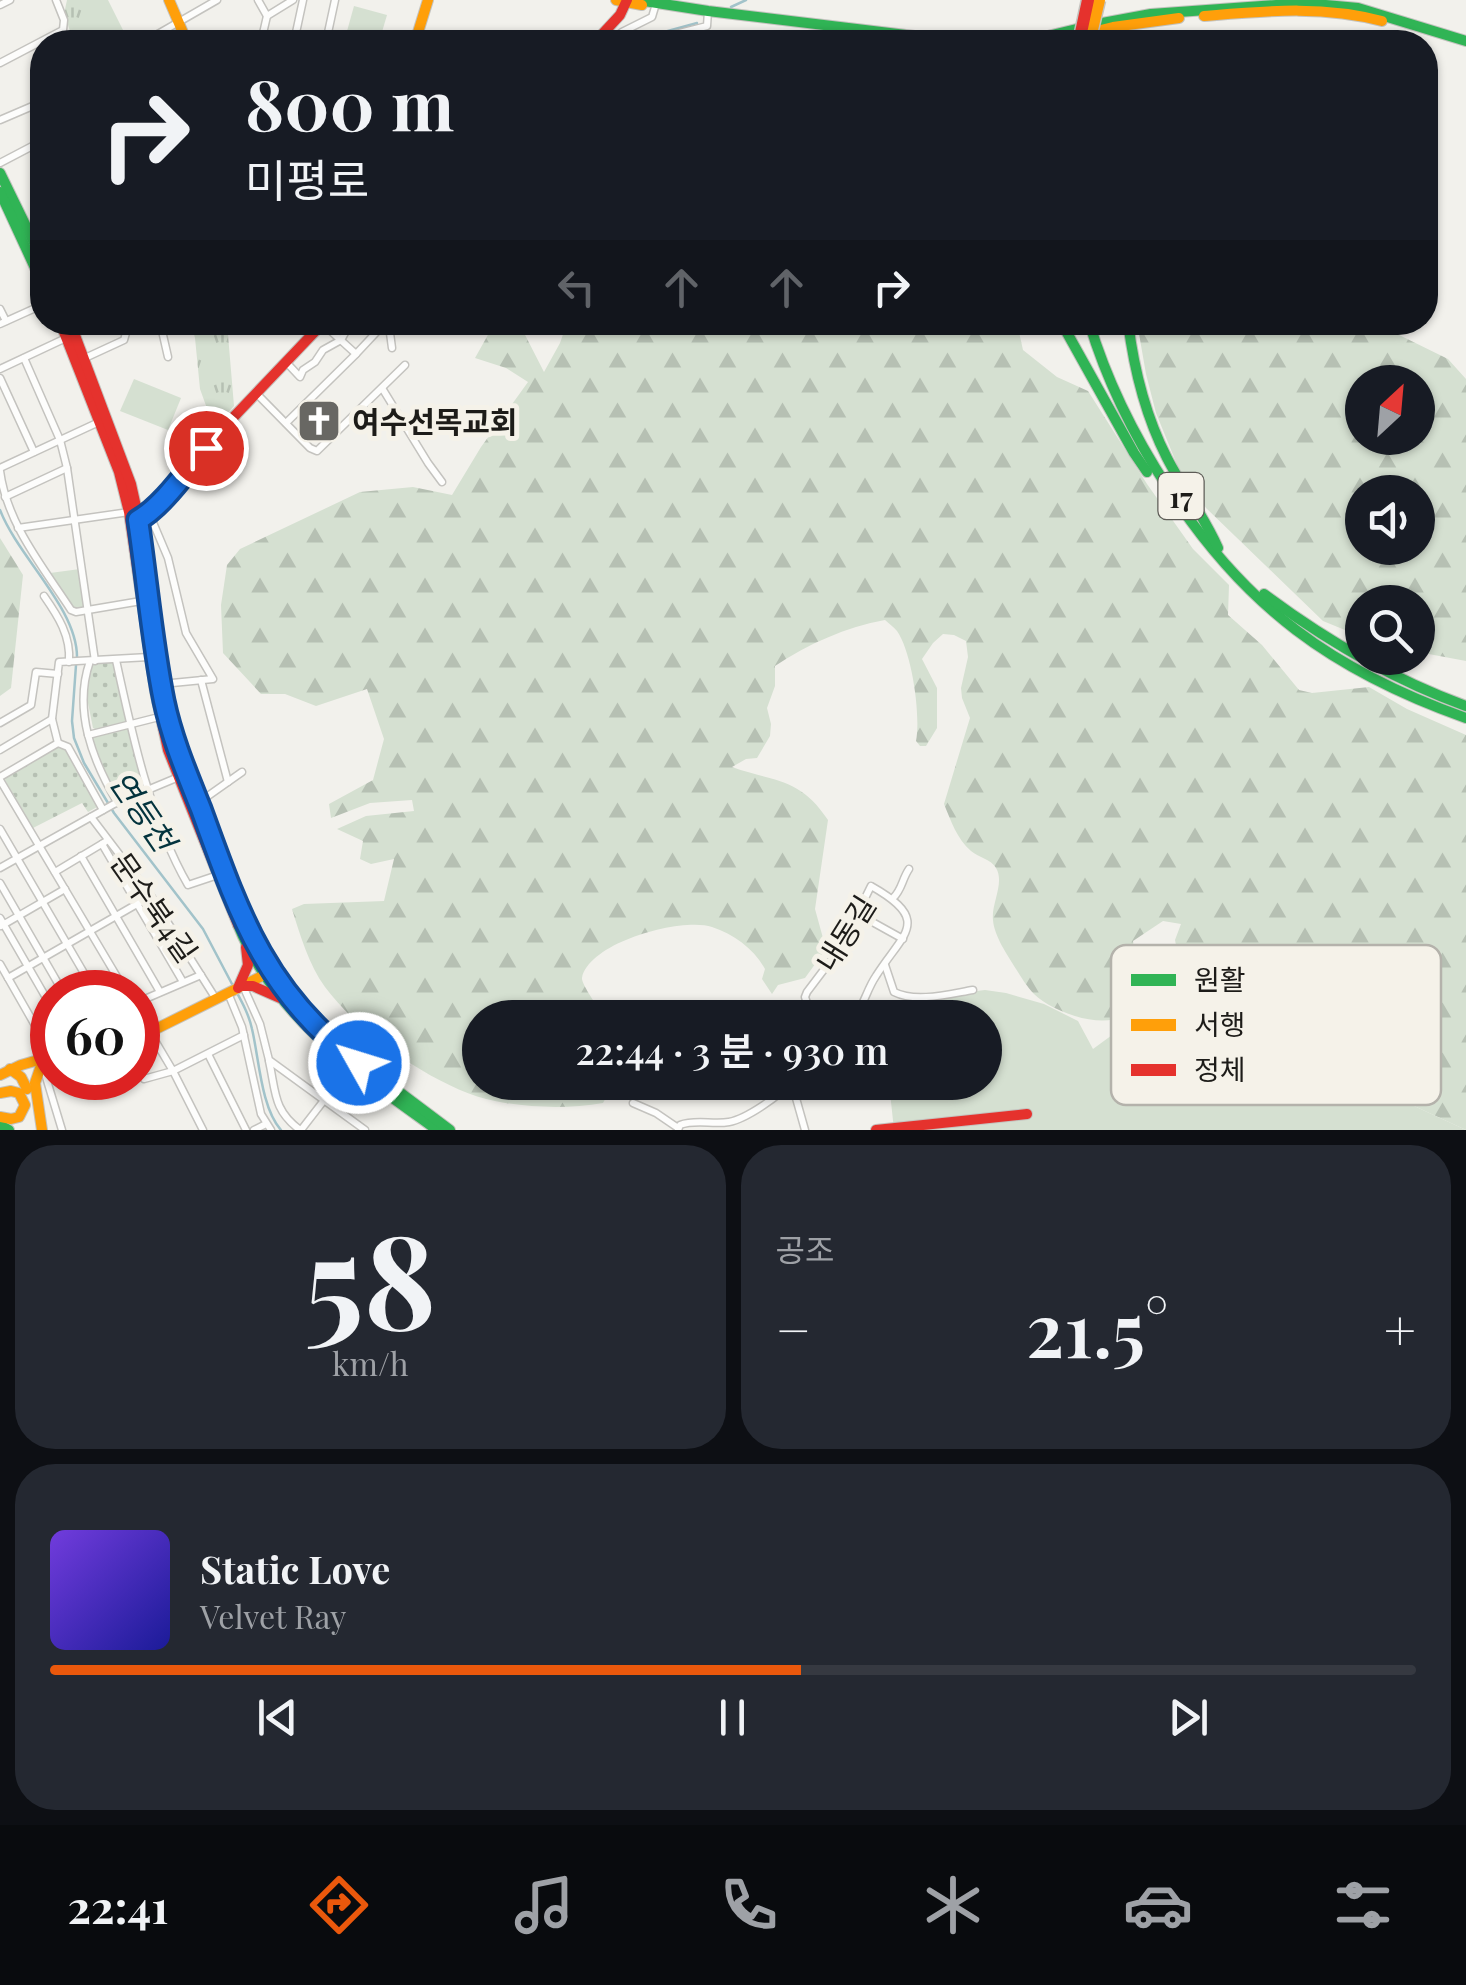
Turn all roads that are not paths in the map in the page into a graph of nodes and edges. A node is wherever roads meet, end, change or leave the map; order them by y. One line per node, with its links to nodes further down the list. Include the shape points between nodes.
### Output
1 (10, 0): 13 (street)
2 (56, 0): 20 (street)
3 (169, 0): 19 (main road)
4 (217, 0): 19 (street)
5 (258, 0): 18 (street)
6 (293, 0): 18 (street)
7 (302, 0): 24 (street)
8 (335, 0): 25 (street)
9 (428, 0): 26 (main road)
10 (1088, 0): 33 (main road, bridge)
11 (1099, 0): 34 (main road, bridge)
12 (627, 1): 14 (main road); 15 (main road); 27 (main road)
13 (0, 5)
14 (679, 5): 15 (main road); 17 (main road)
15 (655, 7): 28 (street, via 652,16)
16 (1357, 11): 32 (main road, via 1304,3 1151,14); 35 (main road, via 1166,19); 36 (main road)
17 (708, 14): 29 (street, via 707,26); 30 (main road); 31 (main road)
18 (267, 16): 23 (street)
19 (179, 23): 21 (street); 22 (main road)
20 (64, 30)
21 (166, 30)
22 (182, 30)
23 (264, 30)
24 (296, 30)
25 (329, 30)
26 (419, 30)
27 (610, 30)
28 (626, 30)
29 (691, 30)
30 (822, 30)
31 (854, 30)
32 (1079, 30)
33 (1082, 30)
34 (1092, 30)
35 (1123, 30)
36 (1420, 30)
37 (1438, 36): 38 (main road)
38 (1466, 44)
39 (30, 48): 40 (street)
40 (0, 63)
41 (30, 107): 42 (street)
42 (0, 120)
43 (30, 147): 44 (street)
44 (0, 163)
45 (2, 187): 46 (main road)
46 (30, 242)
47 (0, 308): 49 (street)
48 (30, 311): 49 (street)
49 (3, 323)
50 (60, 335): 67 (street)
51 (70, 335): 75 (main road)
52 (71, 335): 68 (main road)
53 (125, 335): 68 (street)
54 (163, 335): 66 (street)
55 (310, 335): 69 (main road)
56 (334, 335): 63 (street)
57 (344, 335): 63 (street)
58 (376, 335): 65 (street)
59 (391, 335): 64 (street)
60 (1069, 335): 87 (main road, via 1134,453 1189,530)
61 (1095, 335): 87 (main road, 17, via 1122,412)
62 (1130, 335): 87 (main road, via 1149,419)
63 (341, 340): 65 (street); 69 (street, via 300,377)
64 (393, 343)
65 (356, 354): 76 (street)
66 (168, 356)
67 (24, 358): 71 (street); 77 (street)
68 (84, 358): 82 (main road)
69 (286, 362): 74 (main road)
70 (405, 365): 73 (street)
71 (0, 369)
72 (0, 378): 78 (street)
73 (382, 388): 76 (street, via 319,450); 81 (street)
74 (256, 393): 76 (street); 84 (main road)
75 (99, 422): 77 (street); 82 (main road)
76 (286, 423)
77 (60, 440): 78 (street); 79 (street)
78 (34, 452): 80 (street)
79 (67, 468): 83 (street); 85 (street)
80 (0, 470): 83 (street)
81 (442, 482)
82 (127, 485): 84 (main road)
83 (5, 497): 86 (street)
84 (137, 516): 85 (street); 89 (main road); 96 (street, via 168,558 185,630 212,678); 97 (main road)
85 (76, 519): 86 (street); 90 (street)
86 (18, 528): 90 (street, via 72,610)
87 (1215, 549): 98 (main road, 17, via 1316,632 1394,677); 100 (main road, 17, via 1246,588 1328,653 1382,684)
88 (44, 596): 94 (street, via 63,628)
89 (142, 602): 90 (street); 91 (main road)
90 (88, 610): 93 (street)
91 (149, 657): 92 (street); 99 (main road)
92 (116, 660): 93 (street); 103 (street)
93 (89, 661): 94 (street); 104 (street, via 82,687)
94 (70, 662): 95 (street, via 59,662)
95 (58, 674): 101 (street); 102 (street, via 36,672 31,705)
96 (201, 680): 97 (street); 111 (street)
97 (162, 684): 106 (main road)
98 (1466, 706)
99 (159, 717): 103 (street); 106 (main road)
100 (1466, 718)
101 (52, 719): 105 (street); 107 (street)
102 (0, 723)
103 (130, 724): 104 (street); 112 (street)
104 (88, 735): 115 (street)
105 (58, 742): 110 (street); 118 (street, via 68,748)
106 (173, 748): 109 (main road)
107 (0, 750)
108 (242, 772): 111 (street)
109 (182, 776): 112 (street); 116 (main road); 129 (main road)
110 (0, 779): 114 (street)
111 (228, 782): 116 (street)
112 (149, 789): 113 (street); 123 (street)
113 (131, 796): 115 (street); 123 (street)
114 (10, 798): 117 (street); 122 (street)
115 (116, 803): 118 (street)
116 (198, 803): 153 (main road)
117 (0, 804)
118 (103, 810): 119 (street)
119 (91, 816): 121 (street, 문수북4길); 122 (street)
120 (0, 829): 125 (street)
121 (105, 842): 124 (street); 132 (street, 문수북4길); 135 (street)
122 (39, 846): 125 (street); 128 (street)
123 (170, 849): 129 (street, via 188,885)
124 (81, 856): 128 (street); 138 (street)
125 (17, 858): 126 (street); 134 (street)
126 (0, 868)
127 (909, 869): 133 (street)
128 (54, 872): 131 (street)
129 (218, 875): 141 (main road)
130 (0, 883): 137 (street)
131 (65, 889): 134 (street); 140 (street)
132 (151, 896): 135 (street); 154 (street, 문수북4길)
133 (893, 898): 136 (street, 내동길, via 871,886); 142 (street, 내동길, via 908,920)
134 (42, 902): 137 (street); 143 (street)
135 (137, 904): 138 (street); 156 (street)
136 (858, 914): 142 (street); 161 (street, 내동길)
137 (19, 916): 139 (street); 144 (street)
138 (116, 916): 140 (street); 152 (street)
139 (1, 923): 147 (street)
140 (90, 931): 143 (street); 151 (street)
141 (244, 939): 153 (main road); 159 (main road, via 248,965)
142 (904, 939): 146 (street, 내동길)
143 (67, 944): 144 (street); 150 (street)
144 (43, 958): 147 (street); 149 (street)
145 (0, 964): 155 (street)
146 (885, 964): 157 (street, via 900,996); 162 (street, 내동길)
147 (28, 966): 148 (street); 155 (street)
148 (30, 970)
149 (50, 970)
150 (82, 970)
151 (113, 970)
152 (147, 970)
153 (268, 973): 159 (main road); 160 (main road)
154 (201, 974): 156 (street); 159 (street, 문수북4길)
155 (8, 978): 163 (street)
156 (183, 982): 158 (street)
157 (973, 990)
158 (160, 992)
159 (231, 992): 160 (main road, via 260,988); 164 (main road); 165 (street); 168 (street, via 260,1024)
160 (281, 994): 170 (main road, via 309,1031); 198 (main road, via 340,1048)
161 (807, 1000)
162 (864, 1000)
163 (30, 1016)
164 (160, 1025)
165 (244, 1035): 166 (street); 186 (street)
166 (208, 1054): 171 (street); 194 (street)
167 (160, 1055): 171 (street)
168 (269, 1060): 179 (street); 196 (street, via 280,1111)
169 (30, 1065): 172 (main road)
170 (350, 1066): 179 (street); 187 (main road)
171 (173, 1072): 173 (street); 193 (street)
172 (3, 1074): 175 (main road, via 21,1077)
173 (160, 1075)
174 (30, 1083): 175 (main road)
175 (27, 1090): 176 (main road); 183 (main road)
176 (0, 1093)
177 (38, 1100): 191 (main road)
178 (55, 1100): 192 (street)
179 (324, 1100): 196 (street); 197 (street)
180 (767, 1100): 188 (street, via 734,1122 690,1122)
181 (797, 1100): 199 (street)
182 (632, 1103): 188 (street)
183 (23, 1114): 185 (main road); 190 (main road)
184 (1027, 1114): 200 (main road)
185 (3, 1122): 189 (main road)
186 (268, 1127): 195 (street)
187 (433, 1129)
188 (678, 1129)
189 (17, 1130)
190 (27, 1130)
191 (42, 1130)
192 (62, 1130)
193 (203, 1130)
194 (246, 1130)
195 (254, 1130)
196 (300, 1130)
197 (365, 1130)
198 (450, 1130)
199 (805, 1130)
200 (876, 1130)

